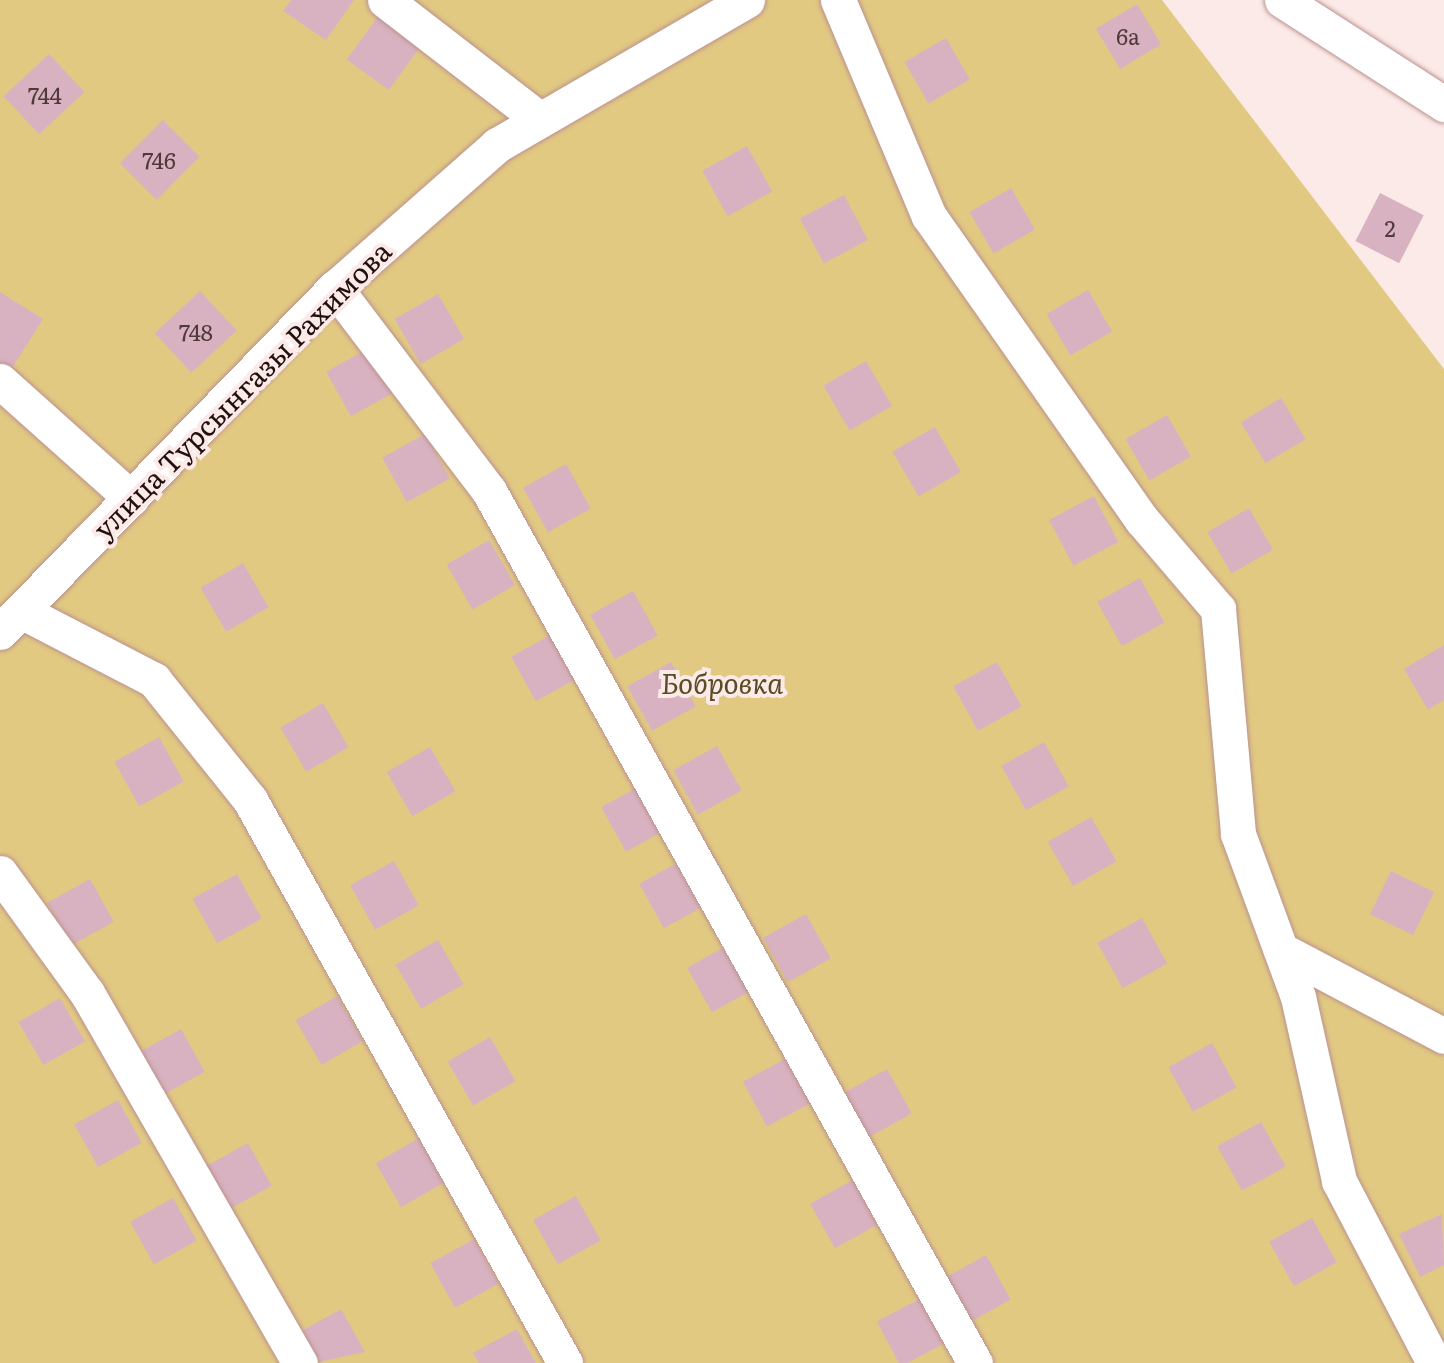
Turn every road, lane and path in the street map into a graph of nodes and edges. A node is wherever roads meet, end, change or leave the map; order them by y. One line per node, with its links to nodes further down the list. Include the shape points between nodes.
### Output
1 (385, 0): 6 (street)
2 (747, 0): 6 (street, улица Турсынгазы Рахимова)
3 (838, 0): 12 (street, via 930,216 1142,520 1218,609 1238,834)
4 (1282, 0): 5 (street)
5 (1444, 104)
6 (539, 119): 7 (street, улица Турсынгазы Рахимова, via 496,145)
7 (335, 288): 9 (street, улица Турсынгазы Рахимова); 16 (street, via 489,492)
8 (0, 381): 9 (street)
9 (131, 498): 10 (street, улица Турсынгазы Рахимова)
10 (10, 622): 15 (street, via 154,680 250,800)
11 (0, 872): 14 (street, via 87,993)
12 (1281, 950): 13 (street); 17 (street, via 1339,1182)
13 (1444, 1036)
14 (300, 1363)
15 (565, 1363)
16 (975, 1363)
17 (1434, 1363)

